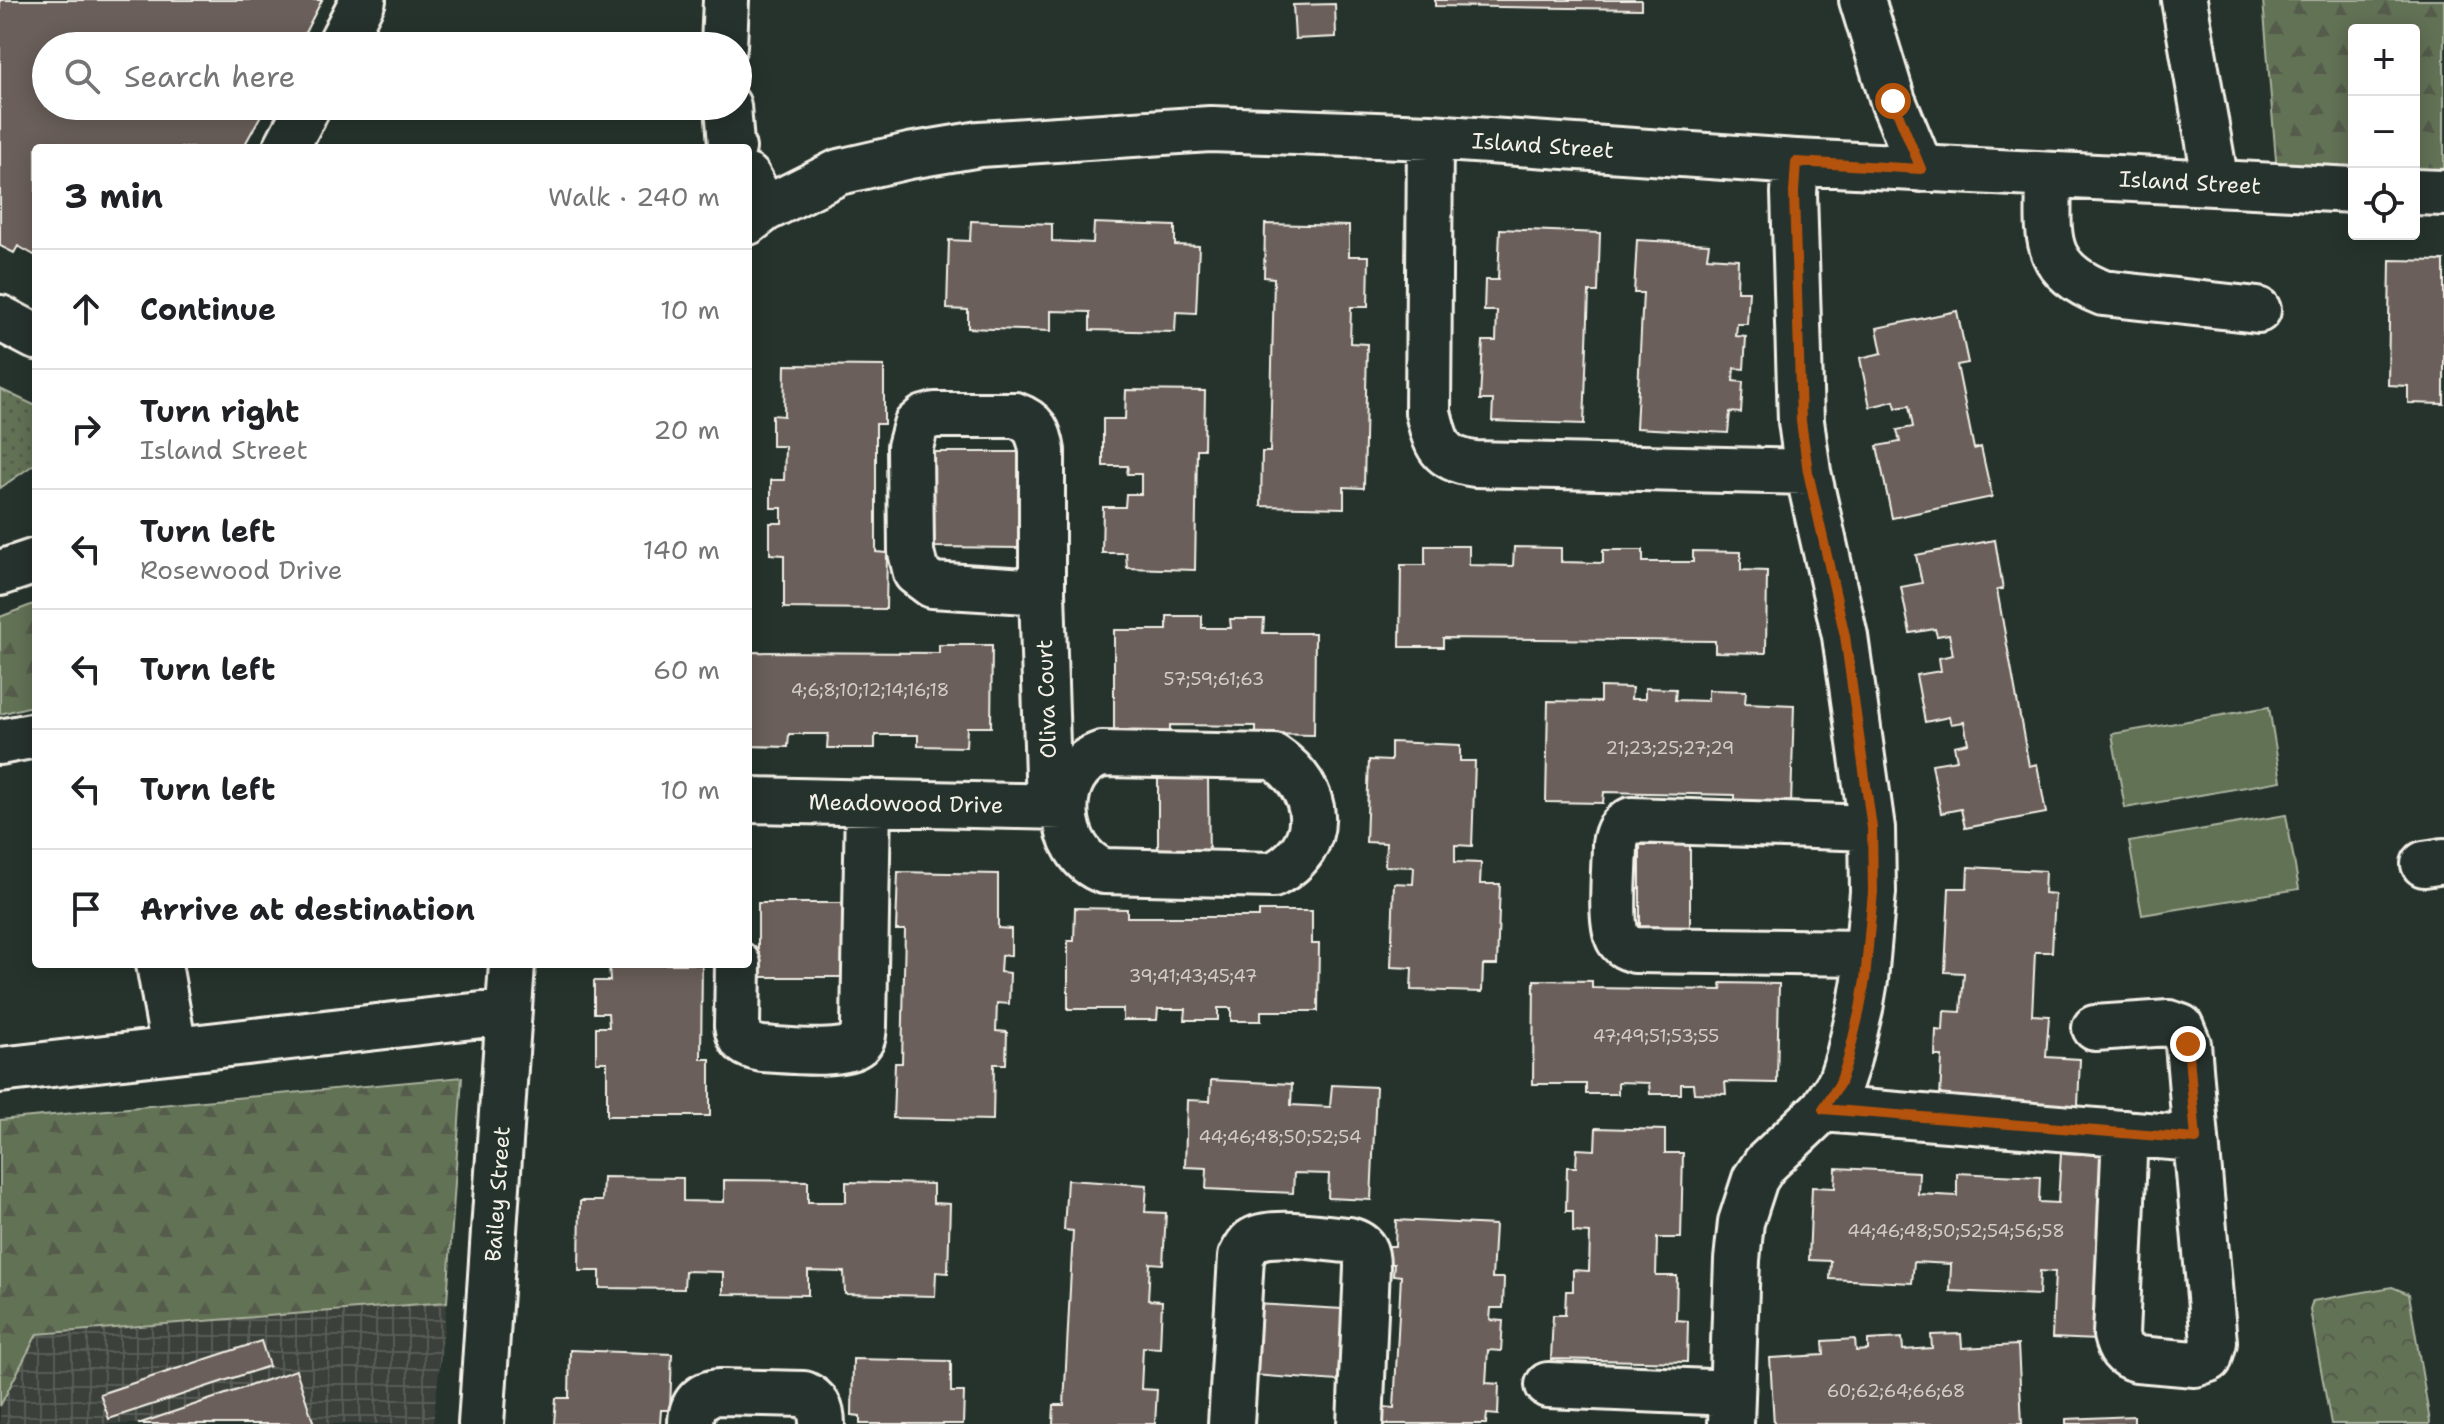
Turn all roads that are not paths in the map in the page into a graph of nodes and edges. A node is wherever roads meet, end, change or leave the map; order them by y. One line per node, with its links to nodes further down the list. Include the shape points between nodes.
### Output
1 (363, 0): 5 (street)
2 (726, 0): 6 (street)
3 (1862, 0): 13 (street, via 1893,101)
4 (2184, 0): 15 (street)
5 (346, 32)
6 (725, 32)
7 (301, 120): 10 (street)
8 (729, 120): 11 (street)
9 (1430, 137): 12 (street, Island Street); 19 (street, Island Street, via 1210,129 980,144 839,172); 23 (street, via 1428,412 1442,452 1457,462 1475,464)
10 (288, 144)
11 (731, 144)
12 (1796, 162): 13 (street, Island Street); 23 (street, via 1801,421)
13 (1921, 169): 14 (street, Island Street)
14 (2049, 175): 15 (street, Island Street); 20 (street, via 2053,253 2081,284 2103,293)
15 (2216, 183): 16 (street, Island Street)
16 (2348, 190)
17 (2420, 192): 18 (street)
18 (2444, 193)
19 (754, 203)
20 (2258, 310)
21 (0, 318): 22 (street)
22 (32, 335)
23 (1808, 472): 32 (street, via 1845,636)
24 (32, 562): 25 (street)
25 (0, 573)
26 (1042, 592): 26 (street, Oliva Court, via 1042,451 1036,427 1015,415 924,418 916,425 910,447 916,573 932,585); 31 (street, Oliva Court)
27 (32, 736): 28 (street)
28 (0, 742)
29 (752, 800): 30 (street, Meadowood Drive)
30 (868, 802): 31 (street, Meadowood Drive); 36 (street, via 863,1038 856,1047 762,1049 742,1042 737,1026)
31 (1057, 807): 31 (street, via 1084,762 1102,754 1274,757 1300,782 1310,801 1312,822 1301,854 1273,875 1104,871 1091,867 1078,850)
32 (1872, 828): 33 (street); 33 (street, via 1631,820 1621,825 1615,844 1614,928 1627,948)
33 (1867, 953): 41 (street, via 1848,1059)
34 (160, 968): 39 (street)
35 (512, 968): 37 (street, Bailey Street)
36 (738, 968)
37 (508, 1012): 39 (street); 46 (street, Bailey Street)
38 (2095, 1028): 43 (street, via 2169,1023 2181,1027 2188,1044)
39 (174, 1049): 40 (street)
40 (0, 1070)
41 (1823, 1109): 42 (street); 45 (street, via 1765,1164 1748,1198 1737,1260)
42 (2125, 1133): 43 (street); 43 (street, via 2118,1345 2128,1357 2195,1364 2209,1359 2214,1342)
43 (2196, 1139)
44 (1548, 1385): 45 (street)
45 (1731, 1408)
46 (481, 1424)
47 (691, 1424): 48 (street, via 695,1404 711,1393 793,1392 813,1398)
48 (822, 1424)
49 (1231, 1424): 50 (street, via 1241,1257 1253,1240 1273,1235 1349,1240 1364,1248)
50 (1360, 1424)

